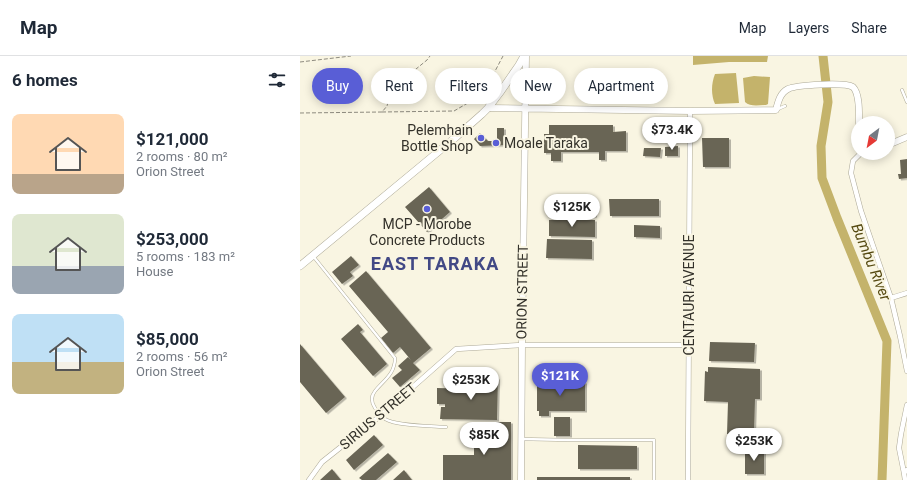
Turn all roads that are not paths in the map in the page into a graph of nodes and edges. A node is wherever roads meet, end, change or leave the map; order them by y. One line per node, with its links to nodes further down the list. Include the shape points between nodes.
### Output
1 (525, 56): 5 (main road); 6 (street, ORION STREET)
2 (902, 90): 3 (lane)
3 (907, 102)
4 (785, 106): 7 (lane)
5 (488, 108): 6 (street); 13 (main road)
6 (525, 108): 8 (street); 18 (street, ORION STREET)
7 (776, 110): 8 (street); 9 (street, via 780,96 788,89 842,84 852,87 858,94)
8 (690, 111): 17 (street, CENTAURI AVENUE)
9 (859, 116)
10 (907, 137): 11 (street)
11 (895, 142)
12 (854, 160): 16 (street, via 851,173 861,211)
13 (312, 256): 14 (main road); 21 (lane, via 395,358 392,372 372,396 372,404)
14 (300, 266)
15 (907, 293): 16 (street)
16 (891, 298): 19 (street)
17 (689, 345): 18 (street, SIRIUS STREET); 28 (street, CENTAURI AVENUE)
18 (522, 346): 21 (street, SIRIUS STREET, via 456,348); 23 (street, ORION STREET)
19 (907, 371)
20 (907, 405): 24 (street, via 900,434 900,448)
21 (380, 416): 22 (lane, via 397,423); 25 (street, SIRIUS STREET, via 322,462)
22 (446, 427)
23 (521, 439): 26 (street, ORION STREET); 27 (lane, via 654,440)
24 (906, 472): 29 (street)
25 (309, 480)
26 (521, 480)
27 (654, 480)
28 (688, 480)
29 (905, 480)

